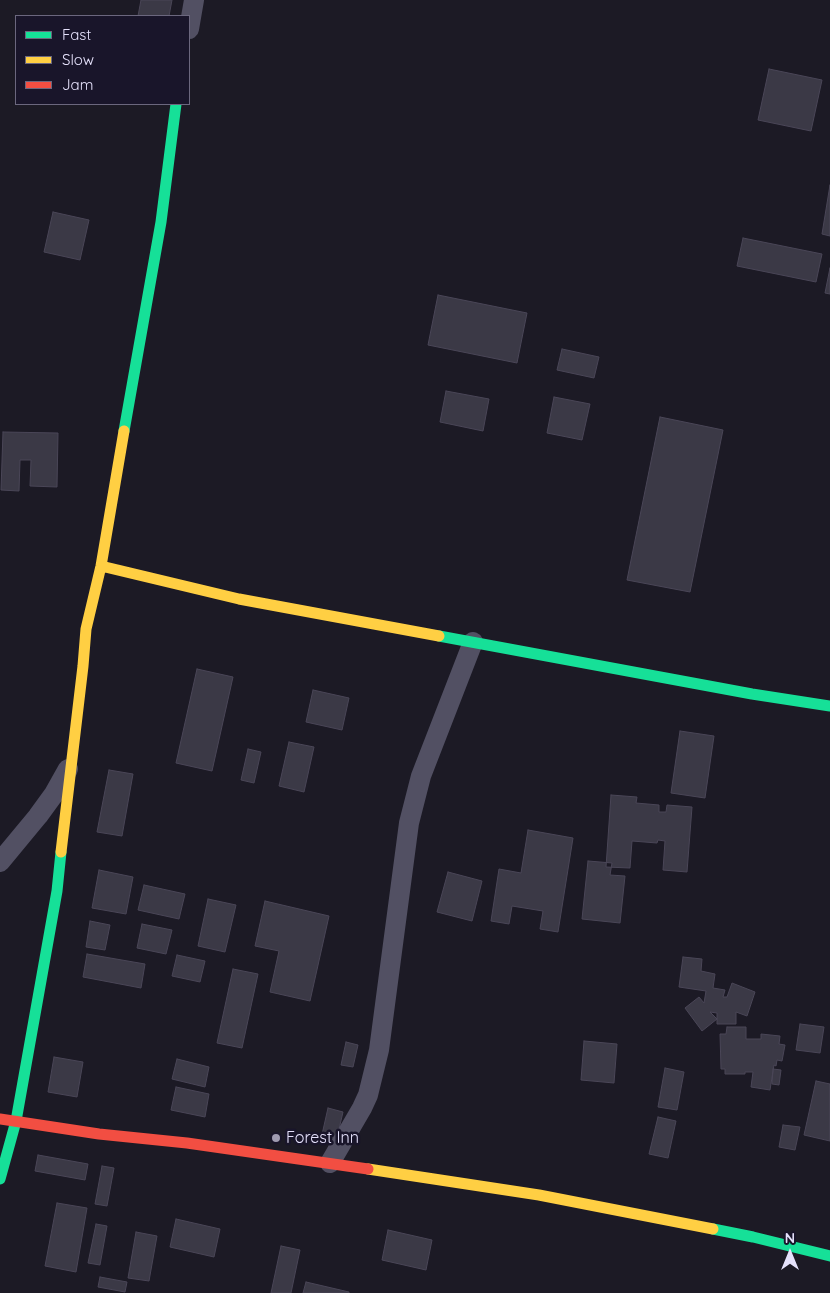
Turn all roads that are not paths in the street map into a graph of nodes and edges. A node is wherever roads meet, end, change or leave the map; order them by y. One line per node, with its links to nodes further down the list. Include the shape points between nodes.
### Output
1 (194, 0): 2 (street)
2 (190, 23)
3 (176, 105): 4 (street, via 160,222)
4 (101, 566): 5 (street, via 238,599); 7 (street, via 86,629)
5 (473, 642): 6 (street); 12 (street, via 421,776 410,823 379,1050 368,1095)
6 (830, 706)
7 (72, 763): 8 (street, via 43,808); 11 (street, via 57,891)
8 (8, 844): 9 (street)
9 (0, 862)
10 (0, 1119): 11 (street)
11 (16, 1121): 12 (street); 13 (street)
12 (330, 1163): 14 (street, via 539,1195 753,1237)
13 (0, 1179)
14 (830, 1256)

